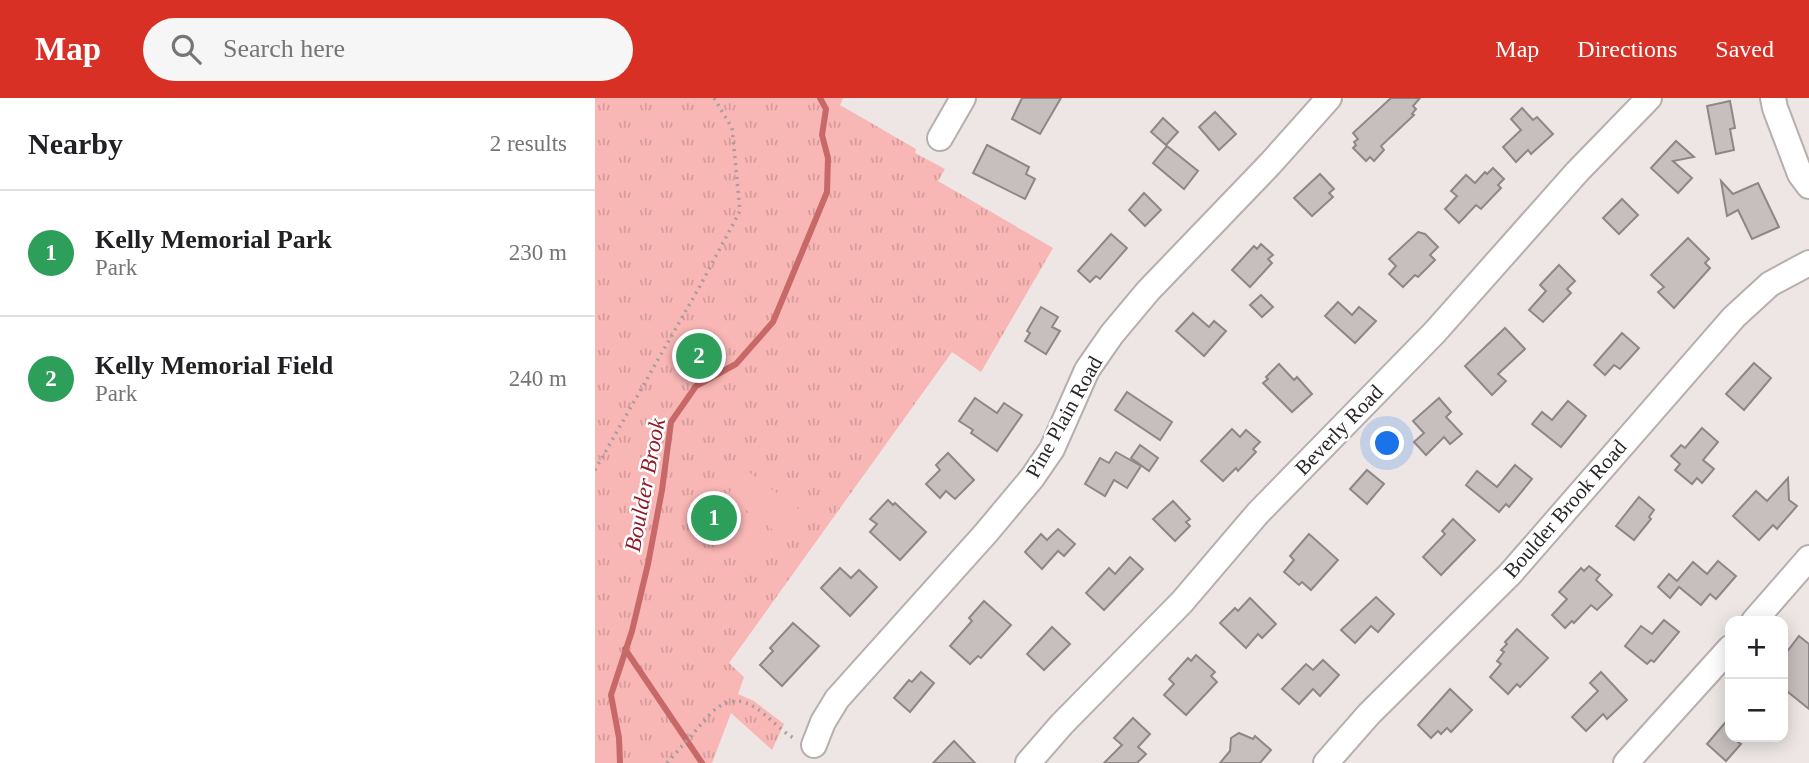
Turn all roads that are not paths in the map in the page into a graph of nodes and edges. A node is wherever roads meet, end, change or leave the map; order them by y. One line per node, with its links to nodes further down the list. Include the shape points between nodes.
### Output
1 (963, 98): 5 (street)
2 (1329, 98): 11 (street, Pine Plain Road, via 1112,334 1087,370 1052,449 1032,478 837,699)
3 (1649, 98): 12 (street, Beverly Road)
4 (1773, 98): 6 (street, via 1800,174)
5 (940, 138)
6 (1809, 186)
7 (1809, 263): 13 (street, Boulder Brook Road, via 1770,284 1734,317 1510,574)
8 (1809, 558): 9 (street)
9 (1757, 616)
10 (1725, 654): 14 (street)
11 (814, 745)
12 (1028, 763)
13 (1326, 763)
14 (1626, 763)

